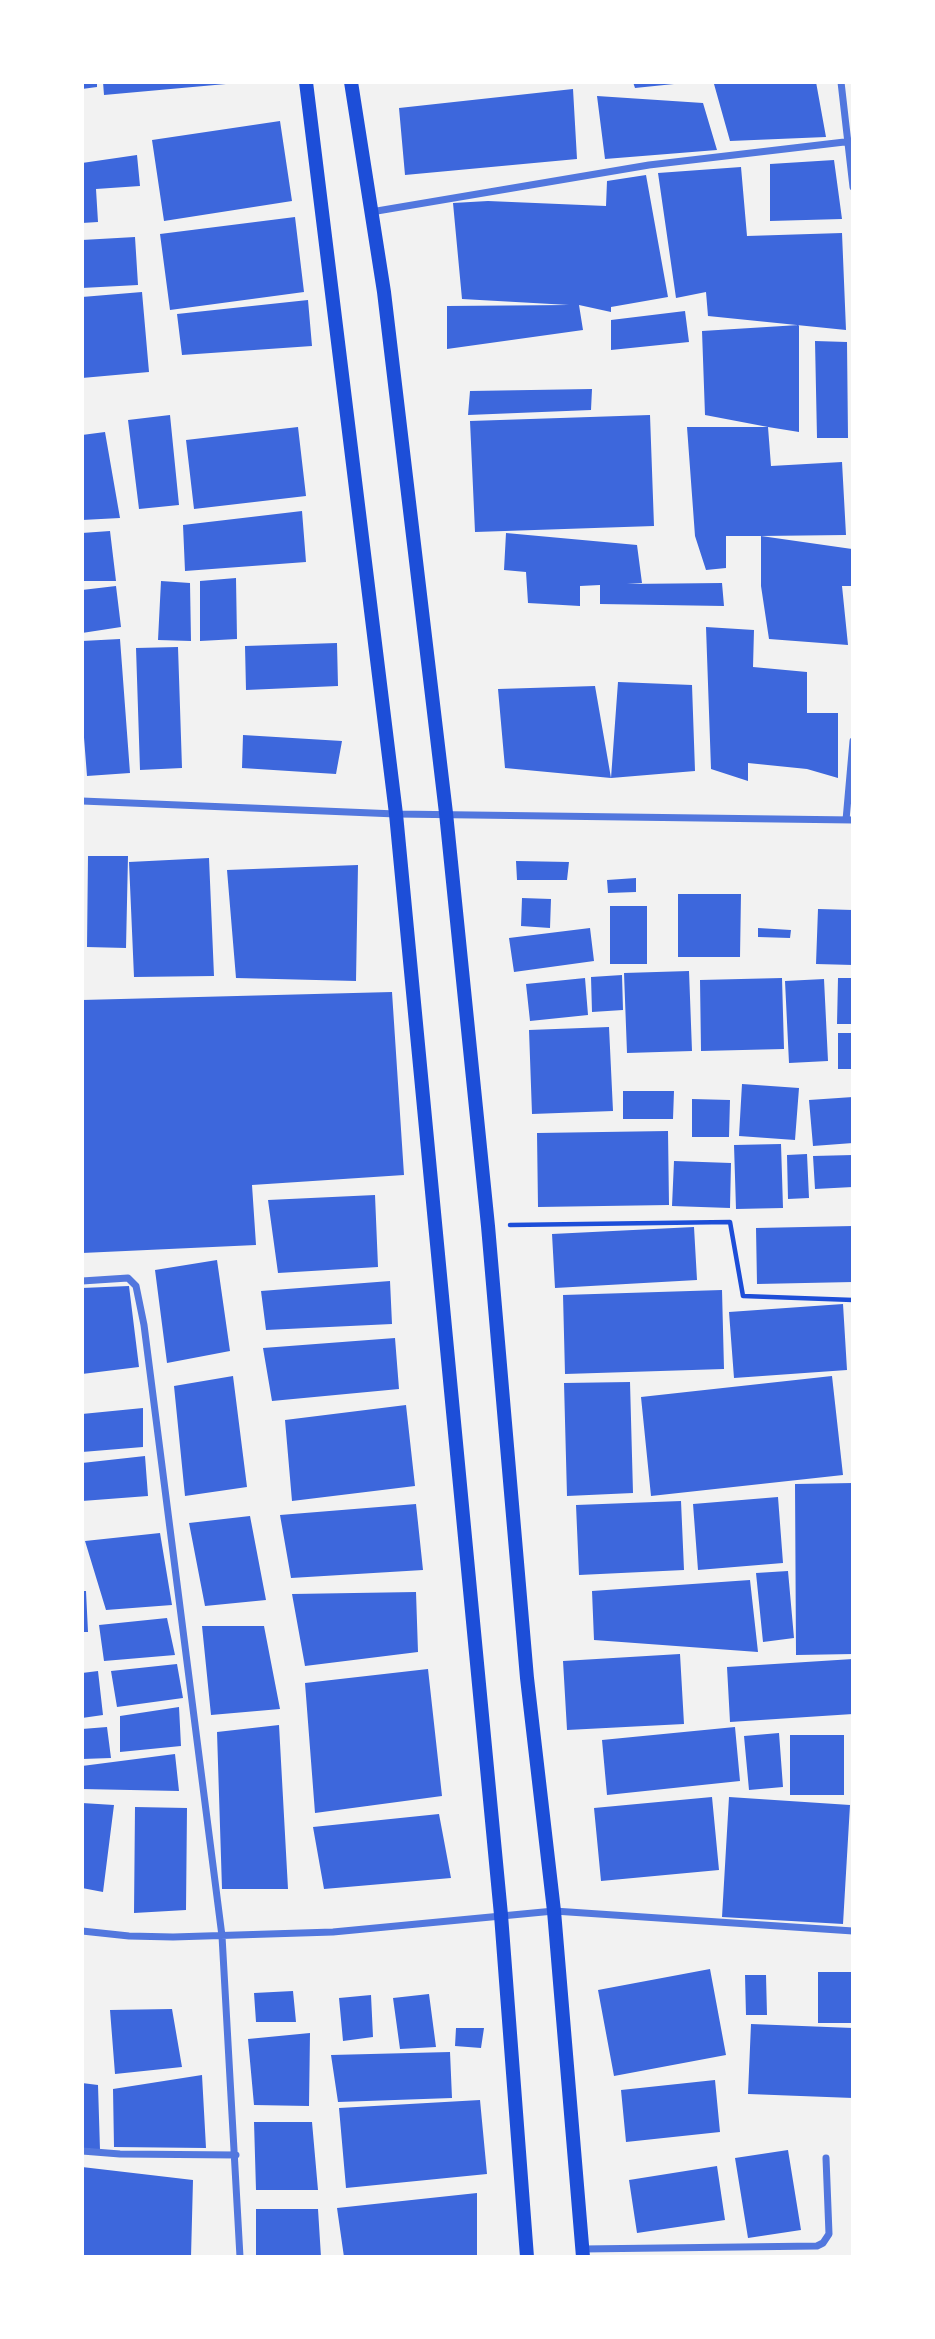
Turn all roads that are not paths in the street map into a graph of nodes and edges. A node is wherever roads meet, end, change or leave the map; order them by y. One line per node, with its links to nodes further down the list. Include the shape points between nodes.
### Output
1 (306, 82): 10 (main road)
2 (351, 82): 6 (main road)
3 (841, 82): 4 (street)
4 (850, 141): 5 (street); 6 (street, via 649,165)
5 (853, 187)
6 (371, 212): 9 (main road)
7 (853, 741): 11 (street)
8 (82, 801): 10 (street)
9 (446, 813): 10 (street); 11 (street); 13 (main road, via 527,1678)
10 (396, 814): 14 (main road)
11 (849, 820)
12 (82, 1281): 17 (street, via 128,1278 136,1286 140,1302)
13 (554, 1911): 14 (street); 16 (street); 21 (main road)
14 (501, 1915): 17 (street, via 333,1932); 23 (main road)
15 (82, 1931): 17 (street)
16 (853, 1931)
17 (222, 1936): 19 (street)
18 (82, 2151): 19 (street)
19 (236, 2155): 22 (street)
20 (826, 2158): 21 (street, via 829,2234 817,2246)
21 (583, 2253)
22 (240, 2257)
23 (527, 2257)

